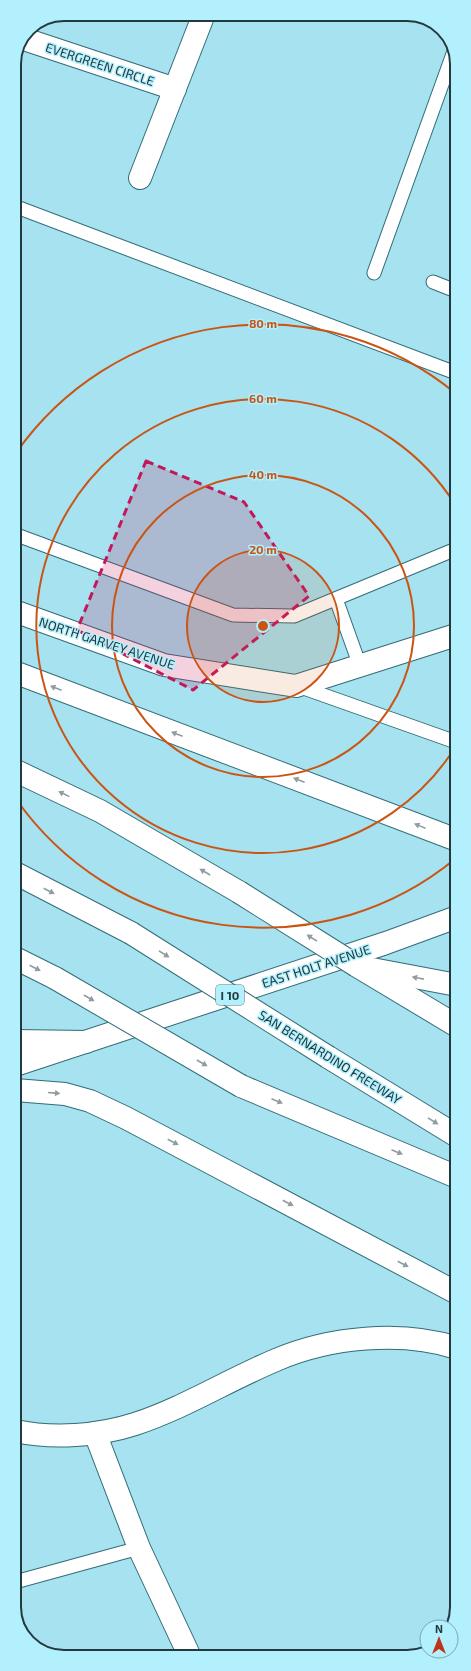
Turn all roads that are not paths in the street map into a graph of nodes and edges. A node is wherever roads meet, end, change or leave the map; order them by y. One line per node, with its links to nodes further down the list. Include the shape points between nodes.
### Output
1 (201, 21): 4 (main road)
2 (28, 40): 4 (main road, EVERGREEN CIRCLE)
3 (450, 63): 7 (lane)
4 (175, 88): 5 (main road)
5 (140, 178)
6 (21, 209): 10 (lane)
7 (374, 273)
8 (433, 282): 9 (lane)
9 (450, 289)
10 (450, 371)
11 (21, 537): 13 (lane, via 233,615 294,616)
12 (450, 552): 13 (lane)
13 (336, 599): 16 (lane)
14 (21, 614): 18 (main road, NORTH GARVEY AVENUE, via 164,665)
15 (450, 637): 16 (main road, NORTH GARVEY AVENUE)
16 (360, 666): 18 (main road, NORTH GARVEY AVENUE)
17 (21, 675): 21 (main road, one-way to 17)
18 (296, 686): 19 (lane)
19 (450, 740)
20 (21, 773): 25 (main road, one-way to 20, bridge, via 100,811)
21 (450, 838)
22 (21, 877): 32 (main road, SAN BERNARDINO FREEWAY / I 10, one-way to 32, bridge, via 131,934)
23 (450, 920): 29 (main road, EAST HOLT AVENUE)
24 (21, 961): 33 (main road, one-way to 33, bridge, via 55,978 241,1086)
25 (357, 966): 26 (main road, one-way to 25); 27 (main road)
26 (450, 984)
27 (448, 1021)
28 (21, 1041): 29 (main road)
29 (86, 1042): 30 (main road, EAST HOLT AVENUE)
30 (21, 1063)
31 (21, 1090): 34 (main road, one-way to 34, via 65,1094 90,1101)
32 (450, 1132)
33 (450, 1174)
34 (450, 1289)
35 (450, 1346): 37 (main road, via 402,1338 354,1340 316,1346 277,1360 164,1413 134,1424)
36 (21, 1432): 37 (main road, via 54,1435)
37 (96, 1433): 38 (main road)
38 (139, 1548): 39 (lane); 40 (main road)
39 (21, 1580)
40 (187, 1650)

